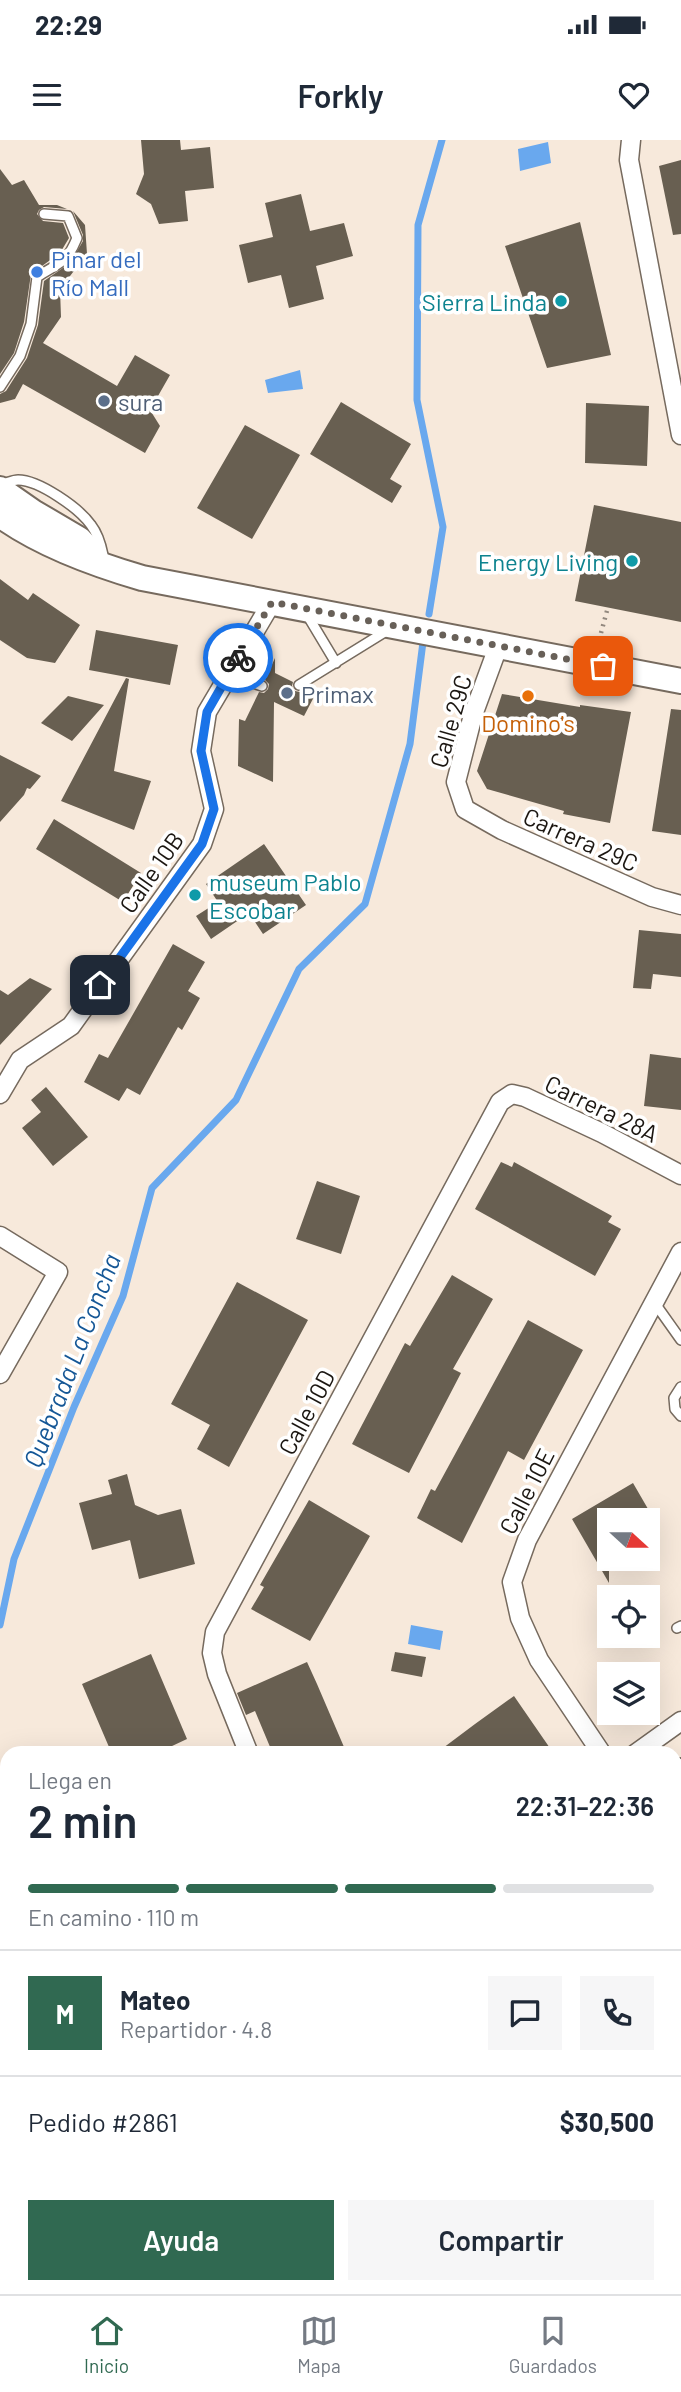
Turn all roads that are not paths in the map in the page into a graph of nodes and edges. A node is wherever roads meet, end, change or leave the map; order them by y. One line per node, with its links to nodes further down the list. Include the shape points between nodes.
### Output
1 (631, 140): 4 (street, via 629,160)
2 (44, 214): 3 (lane, via 68,216 77,237 63,262 37,277 28,334)
3 (0, 387)
4 (681, 435)
5 (0, 487): 7 (main road, via 79,540)
6 (8, 522): 7 (main road)
7 (107, 567): 8 (main road)
8 (272, 602): 9 (main road); 13 (street, Calle 10B)
9 (305, 610): 10 (main road); 12 (lane)
10 (393, 627): 11 (main road); 12 (lane)
11 (498, 647): 14 (main road); 17 (street, Calle 29C, via 473,715 456,782)
12 (336, 663): 15 (lane)
13 (229, 675): 16 (lane); 19 (street, Calle 10B, via 207,712 201,751 214,809 202,844 71,1026 20,1060)
14 (681, 681)
15 (299, 685)
16 (262, 686)
17 (466, 809): 18 (street, Carrera 29C, via 652,898)
18 (681, 905)
19 (0, 1094)
20 (500, 1102): 21 (street, Carrera 28A, via 512,1094 525,1097); 30 (street, Calle 10D, via 215,1632 212,1653 217,1674)
21 (681, 1175)
22 (0, 1236): 26 (street, via 58,1272)
23 (681, 1252): 24 (street, Calle 10E)
24 (653, 1301): 25 (lane); 31 (street, Calle 10E, via 527,1540 512,1582 520,1618 539,1660)
25 (681, 1340)
26 (0, 1374)
27 (681, 1387): 28 (lane, via 674,1398)
28 (681, 1416)
29 (681, 1721): 32 (street)
30 (246, 1746)
31 (597, 1746)
32 (646, 1746)

